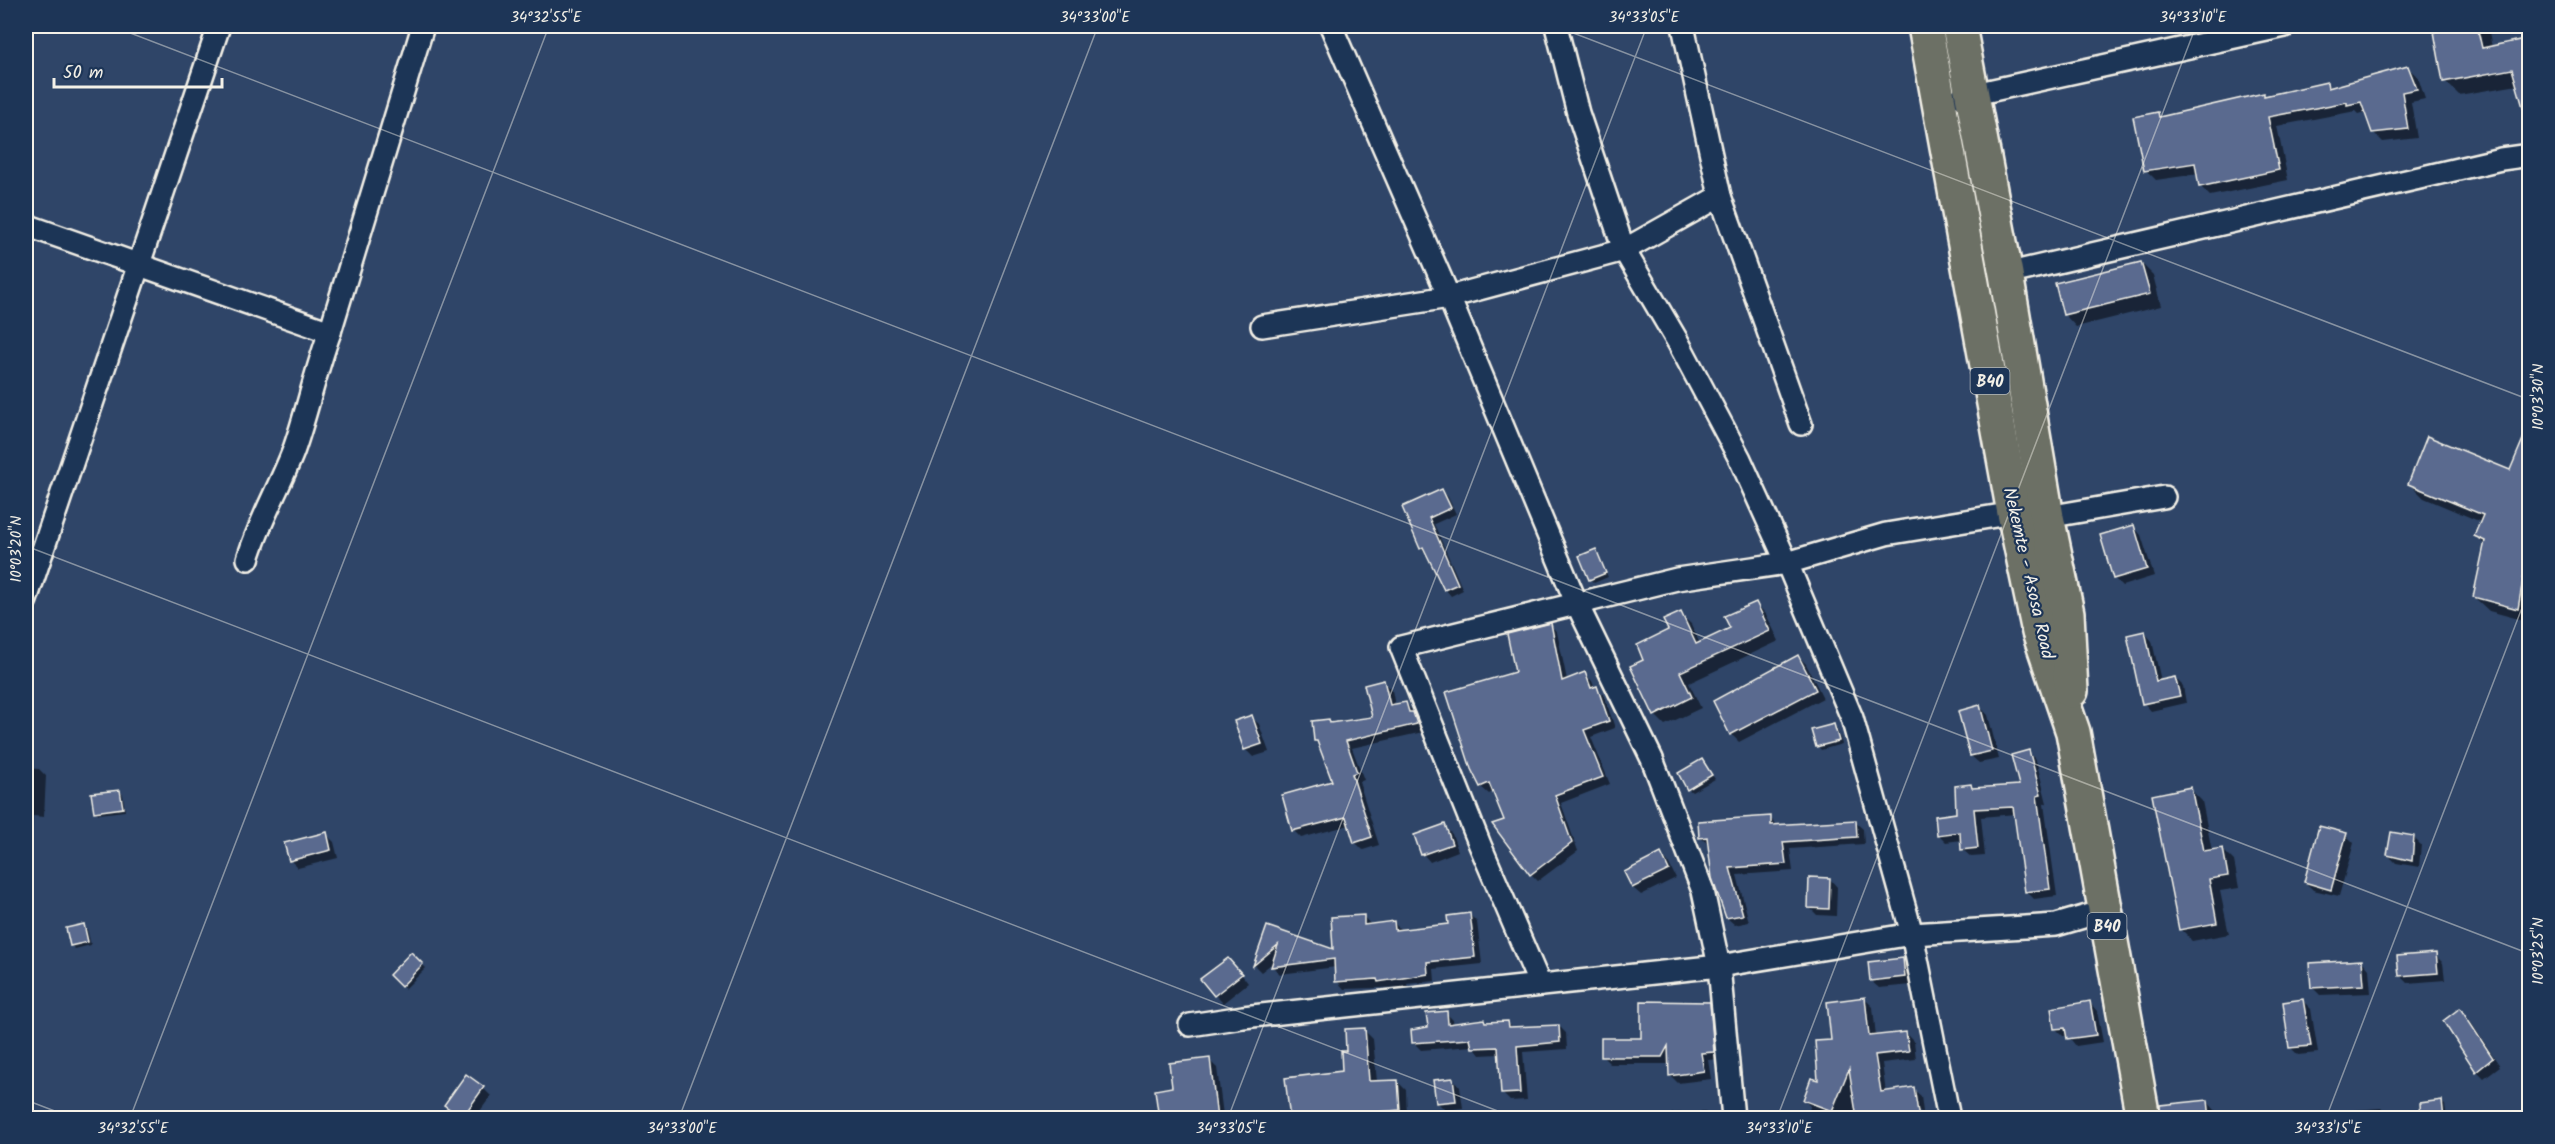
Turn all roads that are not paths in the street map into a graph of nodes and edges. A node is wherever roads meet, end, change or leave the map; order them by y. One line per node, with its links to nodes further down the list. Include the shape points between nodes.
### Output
1 (219, 26): 15 (street)
2 (423, 26): 19 (street)
3 (1331, 26): 17 (street)
4 (1556, 26): 14 (street, via 1578,113)
5 (1683, 26): 12 (street)
6 (1925, 26): 10 (highway, Nekemte - Asosa Road / B40)
7 (1959, 26): 9 (highway, B40)
8 (2285, 26): 9 (street)
9 (1971, 95): 10 (street); 16 (highway, B40)
10 (1940, 101): 22 (highway, Nekemte - Asosa Road / B40)
11 (2529, 155): 16 (street)
12 (1720, 196): 14 (street); 20 (street)
13 (26, 225): 15 (street)
14 (1624, 250): 17 (street); 25 (street, via 1740,459)
15 (138, 264): 19 (street); 26 (street)
16 (2006, 274): 23 (highway, B40)
17 (1449, 297): 18 (street); 27 (street)
18 (1262, 326)
19 (330, 332): 24 (street, via 293,451)
20 (1801, 424)
21 (2164, 497): 23 (street)
22 (2014, 513): 25 (street, via 1886,534); 28 (highway, Nekemte - Asosa Road / B40, via 2039,632)
23 (2047, 517): 28 (highway, B40, via 2067,613)
24 (248, 559)
25 (1787, 563): 27 (street, via 1677,579); 30 (street, via 1852,718)
26 (26, 600)
27 (1576, 602): 31 (street, via 1652,759 1703,891); 32 (street, via 1401,647)
28 (2073, 732): 29 (highway, Nekemte - Asosa Road / B40)
29 (2104, 911): 30 (street, via 2056,925); 36 (highway, Nekemte - Asosa Road / B40)
30 (1912, 934): 31 (street); 35 (street)
31 (1719, 966): 32 (street); 34 (street)
32 (1540, 985): 33 (street)
33 (1190, 1025)
34 (1733, 1119)
35 (1948, 1119)
36 (2143, 1119)

